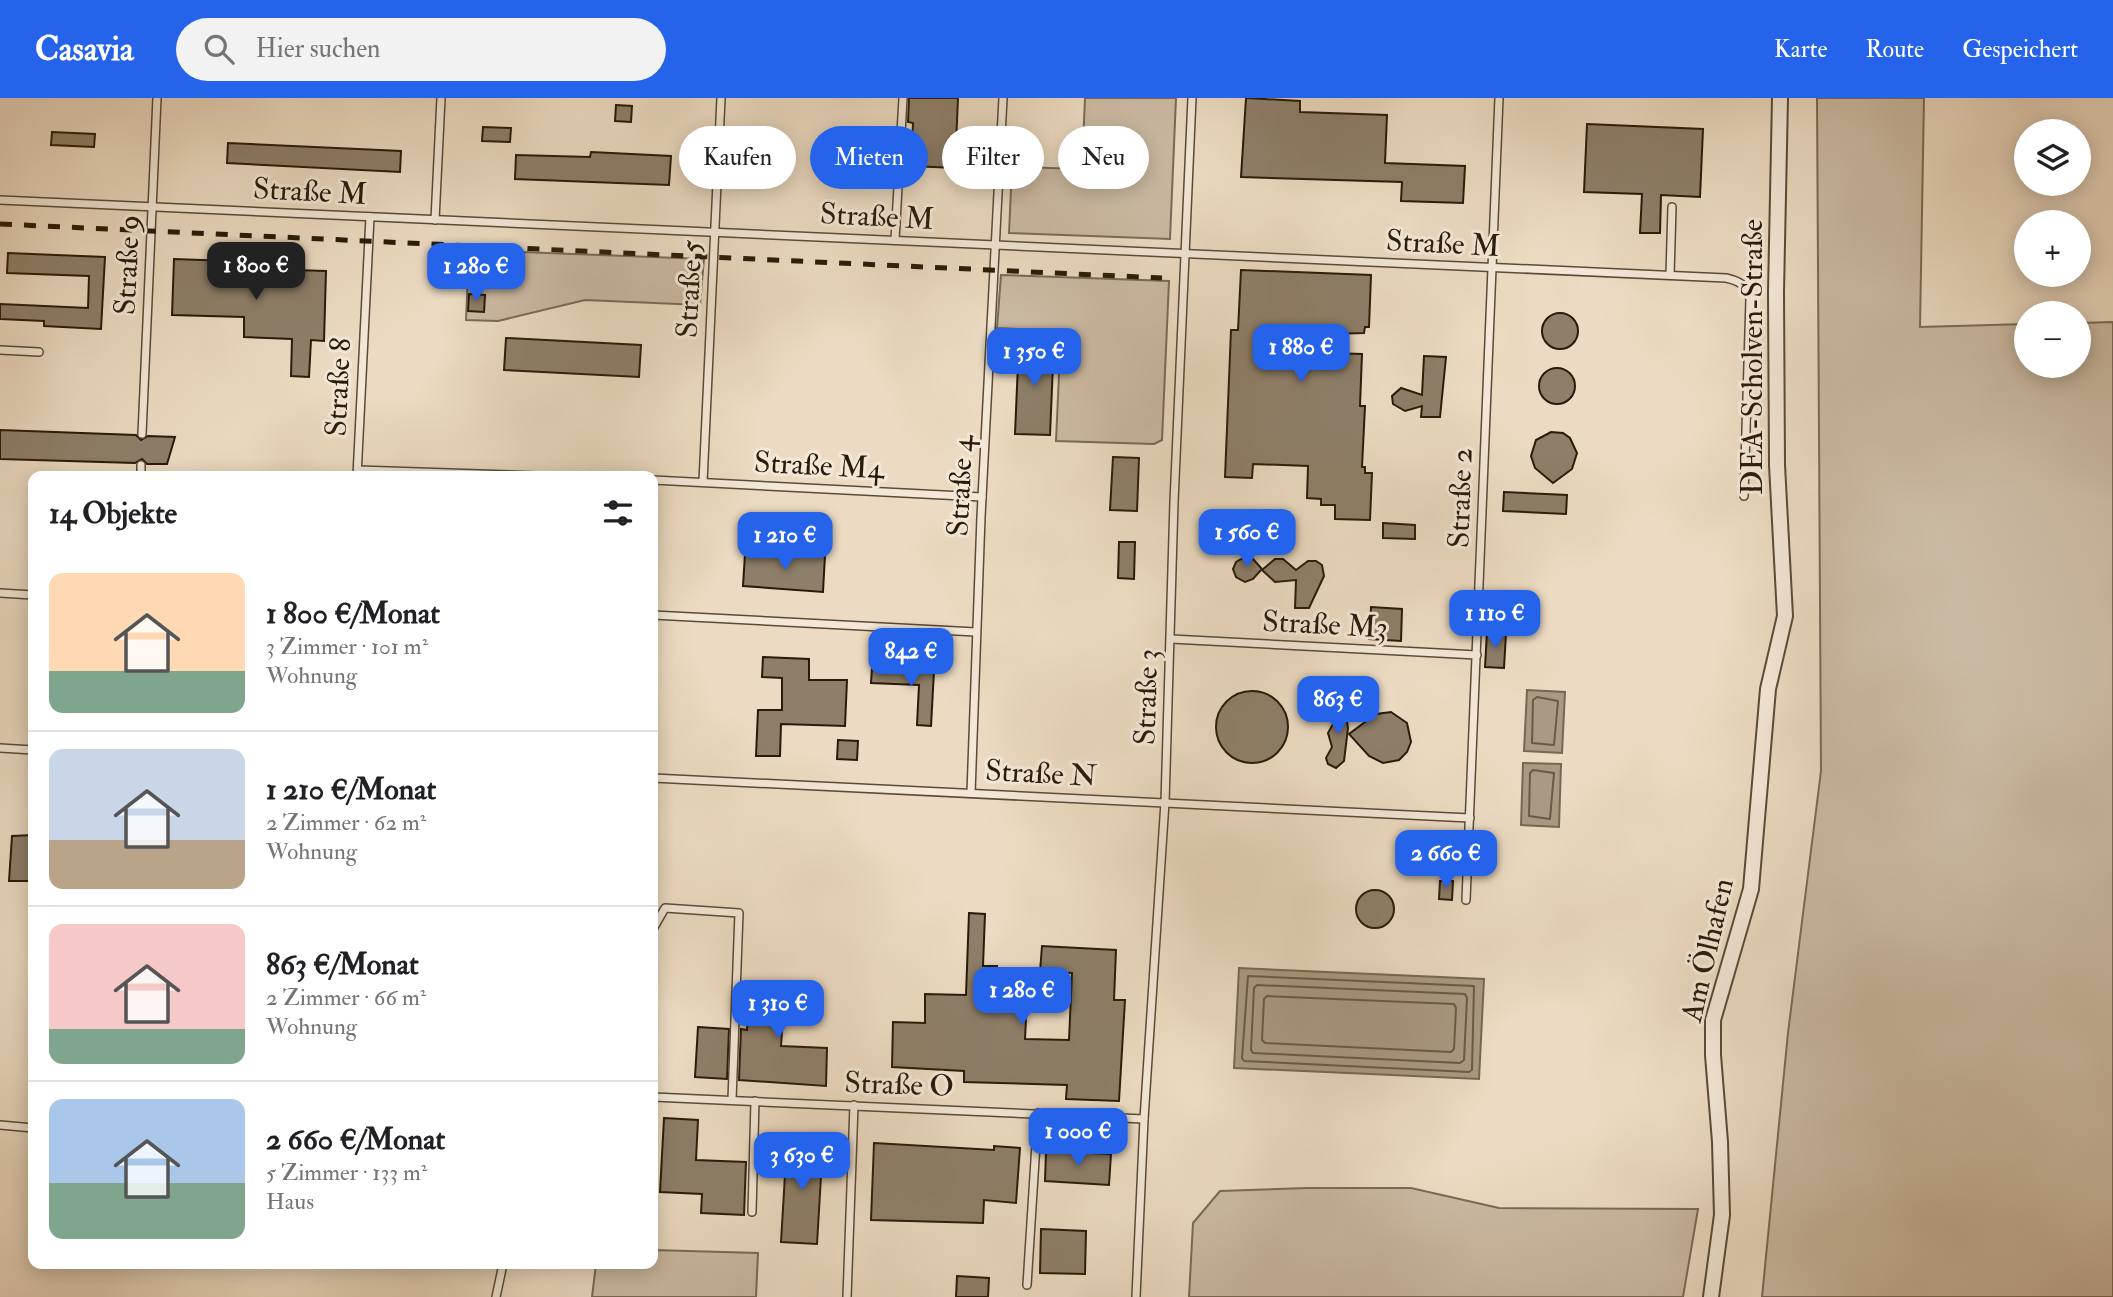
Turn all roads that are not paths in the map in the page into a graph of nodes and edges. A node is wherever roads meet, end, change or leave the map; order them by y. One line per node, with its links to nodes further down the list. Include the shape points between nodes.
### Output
1 (157, 98): 11 (lane, Straße 9)
2 (442, 98): 13 (lane)
3 (721, 98): 14 (lane, Straße 5)
4 (903, 98): 15 (lane)
5 (1003, 98): 16 (lane, Straße 4)
6 (1192, 98): 17 (lane, Straße 3)
7 (1499, 98): 18 (lane, Straße 2)
8 (1780, 98): 33 (street, DEA-Scholven-Straße, via 1777,465)
9 (0, 200): 11 (lane, Straße M)
10 (1671, 206): 19 (lane)
11 (153, 207): 12 (lane, Straße M); 22 (lane, Straße 9)
12 (369, 217): 13 (lane, Straße M); 25 (lane, Straße 8)
13 (435, 220): 14 (lane, Straße M)
14 (715, 232): 15 (lane, Straße M); 27 (lane, Straße 5)
15 (895, 240): 16 (lane, Straße M)
16 (997, 245): 17 (lane, Straße M); 29 (lane, Straße 4)
17 (1184, 253): 18 (lane, Straße M); 35 (lane, Straße 3)
18 (1491, 269): 19 (lane, Straße M); 36 (lane, Straße 2)
19 (1670, 275): 28 (lane, Straße M, via 1726,278 1740,281 1747,289)
20 (0, 350): 21 (lane)
21 (39, 352)
22 (142, 434)
23 (141, 465): 24 (lane)
24 (141, 471)
25 (358, 471)
26 (658, 480): 27 (lane, Straße M4)
27 (703, 482): 29 (lane, Straße M4)
28 (1744, 496)
29 (982, 497): 34 (lane, Straße 4)
30 (0, 593): 31 (lane)
31 (28, 595)
32 (658, 615): 34 (lane)
33 (1785, 616): 59 (street, Am Ölhafen, via 1768,689 1751,889 1713,1020 1722,1215)
34 (976, 632): 40 (lane, Straße 4)
35 (1171, 639): 36 (lane, Straße M3); 41 (lane, Straße 3)
36 (1477, 655): 42 (lane, Straße 2)
37 (0, 748): 38 (lane)
38 (28, 750)
39 (658, 778): 40 (lane, Straße N)
40 (971, 793): 41 (lane, Straße N)
41 (1165, 802): 42 (lane, Straße N); 50 (lane, Straße 3)
42 (1470, 818): 43 (lane, Straße 2)
43 (1466, 901)
44 (658, 920): 46 (lane, via 665,908 739,913)
45 (658, 1098): 46 (lane, Straße O)
46 (732, 1100): 47 (lane, Straße O)
47 (755, 1101): 48 (lane, Straße O); 53 (lane)
48 (853, 1105): 49 (lane, Straße O); 57 (lane)
49 (1038, 1113): 50 (lane, Straße O); 55 (lane)
50 (1143, 1119): 58 (lane, Straße 3)
51 (0, 1125): 52 (lane)
52 (28, 1128)
53 (752, 1212)
54 (502, 1269): 56 (lane)
55 (1027, 1285)
56 (496, 1297)
57 (847, 1297)
58 (1136, 1297)
59 (1711, 1297)

